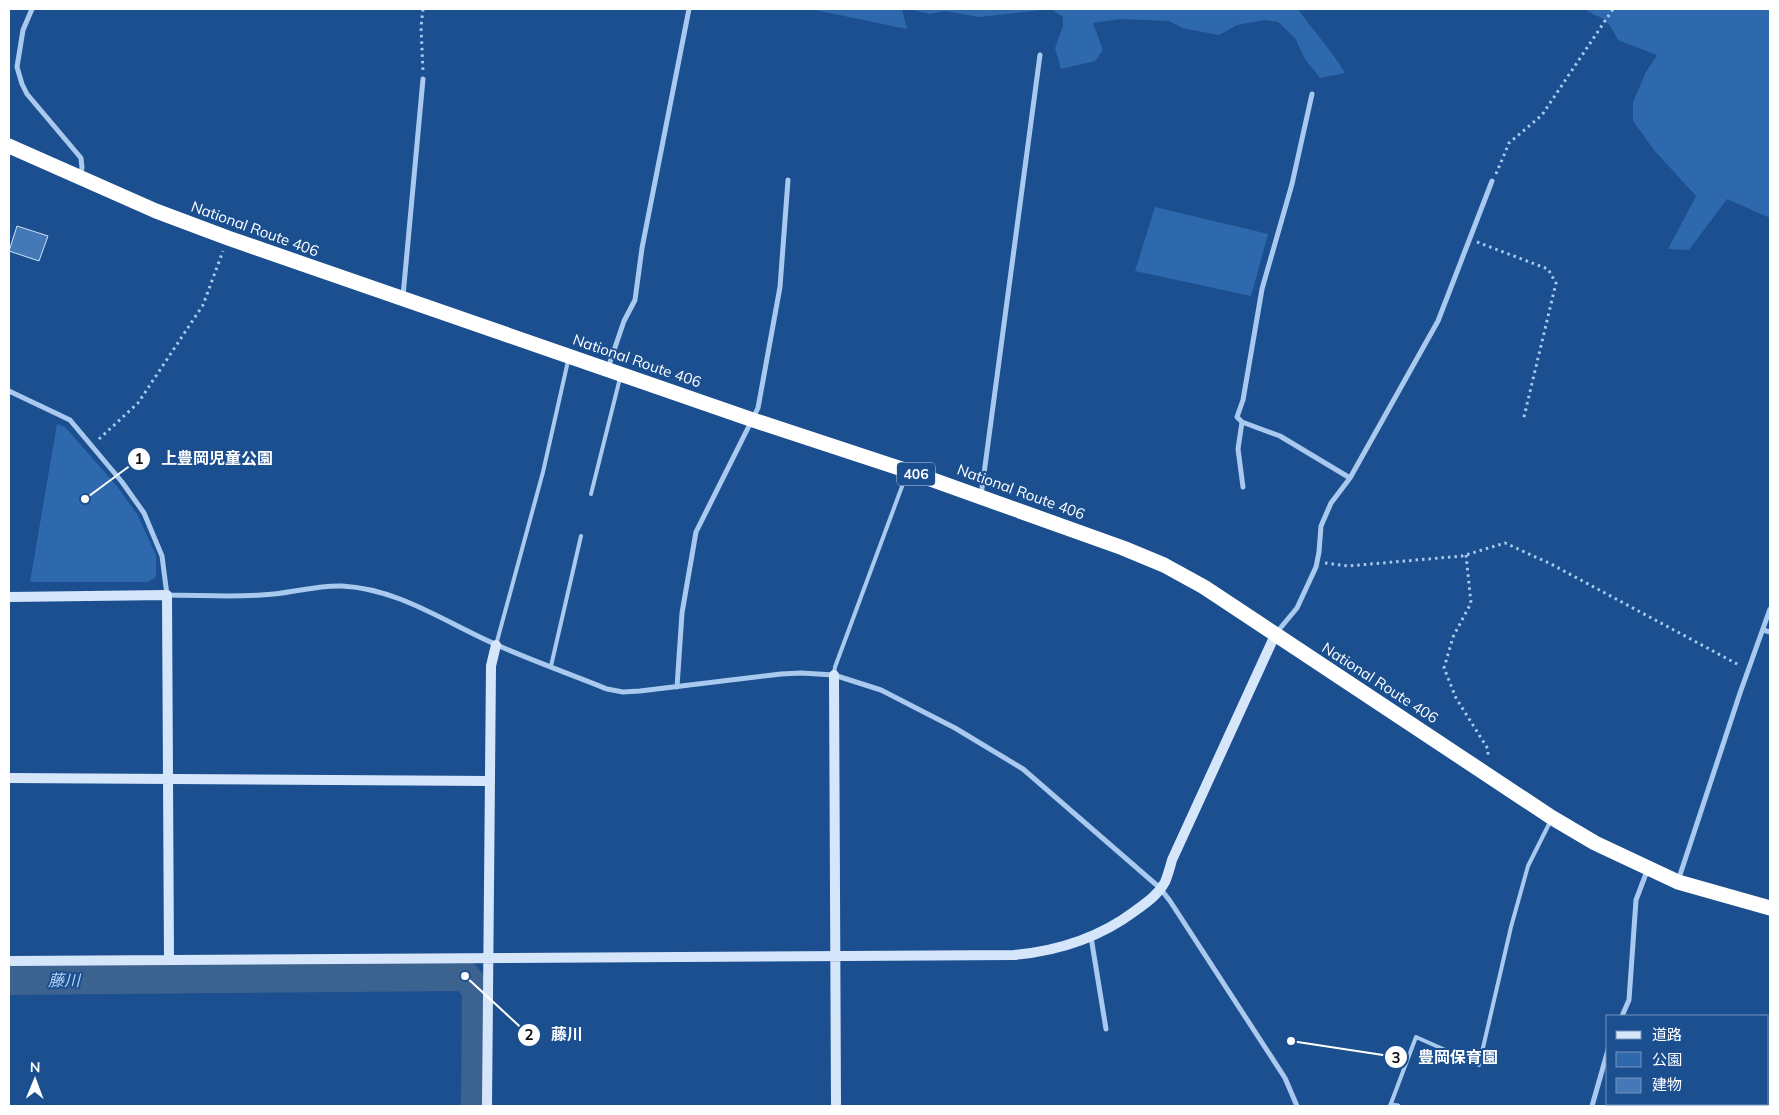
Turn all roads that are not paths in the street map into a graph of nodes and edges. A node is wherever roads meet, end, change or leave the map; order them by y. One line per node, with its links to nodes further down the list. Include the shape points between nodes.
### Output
1 (32, 9): 7 (street, via 23,30 17,67 27,94 81,158)
2 (688, 9): 12 (street, via 635,300 624,321)
3 (1040, 55): 20 (street)
4 (422, 79): 10 (street)
5 (1312, 94): 15 (street, via 1292,184 1262,289 1238,416)
6 (9, 146): 7 (highway, National Route 406 / 406)
7 (80, 177): 10 (highway, National Route 406 / 406, via 156,212)
8 (788, 180): 14 (street, via 780,286 758,408)
9 (1492, 181): 17 (street, via 1438,321)
10 (403, 299): 11 (highway, National Route 406 / 406)
11 (569, 356): 12 (highway, National Route 406 / 406); 28 (lane, via 543,472)
12 (614, 371): 14 (highway, National Route 406 / 406); 19 (lane)
13 (9, 391): 22 (street, via 70,420 122,482 144,513 162,556)
14 (753, 420): 16 (highway, National Route 406 / 406); 31 (street, via 696,532 682,613)
15 (1242, 422): 17 (street, via 1280,436); 18 (street, via 1238,448)
16 (908, 471): 20 (highway, National Route 406 / 406); 30 (lane)
17 (1350, 478): 27 (street, via 1331,502 1325,516 1317,561 1297,608)
18 (1243, 486)
19 (591, 494)
20 (980, 496): 27 (highway, National Route 406 / 406, via 1164,566 1204,587)
21 (581, 536): 29 (lane)
22 (168, 595): 23 (street); 28 (street, via 254,596 342,586 412,602); 33 (street)
23 (9, 597)
24 (1770, 609): 25 (street)
25 (1762, 630): 26 (street); 37 (street)
26 (1770, 632)
27 (1275, 634): 35 (highway, National Route 406 / 406); 38 (street)
28 (496, 645): 29 (street); 34 (street, via 491,666)
29 (551, 666): 31 (street, via 607,689 624,692)
30 (834, 676): 31 (street, via 781,674); 38 (street, via 881,690 955,728 1023,769); 41 (street)
31 (677, 687)
32 (9, 778): 33 (street)
33 (168, 778): 34 (street); 43 (street)
34 (489, 781): 42 (street)
35 (1551, 817): 36 (highway, National Route 406 / 406); 48 (lane, via 1528,866 1479,1065 1416,1037)
36 (1648, 869): 37 (highway, National Route 406 / 406); 45 (street, via 1636,900 1629,1000)
37 (1678, 882): 39 (highway, National Route 406 / 406)
38 (1160, 888): 40 (street, via 1154,897 1129,916); 51 (street, via 1285,1078)
39 (1770, 908)
40 (1090, 937): 41 (street, via 1057,949 1014,955); 46 (street)
41 (834, 956): 42 (street); 50 (street)
42 (488, 959): 43 (street); 49 (street)
43 (169, 960): 44 (street)
44 (9, 962)
45 (1622, 1015)
46 (1106, 1029)
47 (1606, 1057): 53 (street)
48 (1391, 1105): 52 (street)
49 (487, 1106)
50 (836, 1106)
51 (1297, 1106)
52 (1398, 1106)
53 (1592, 1106)

